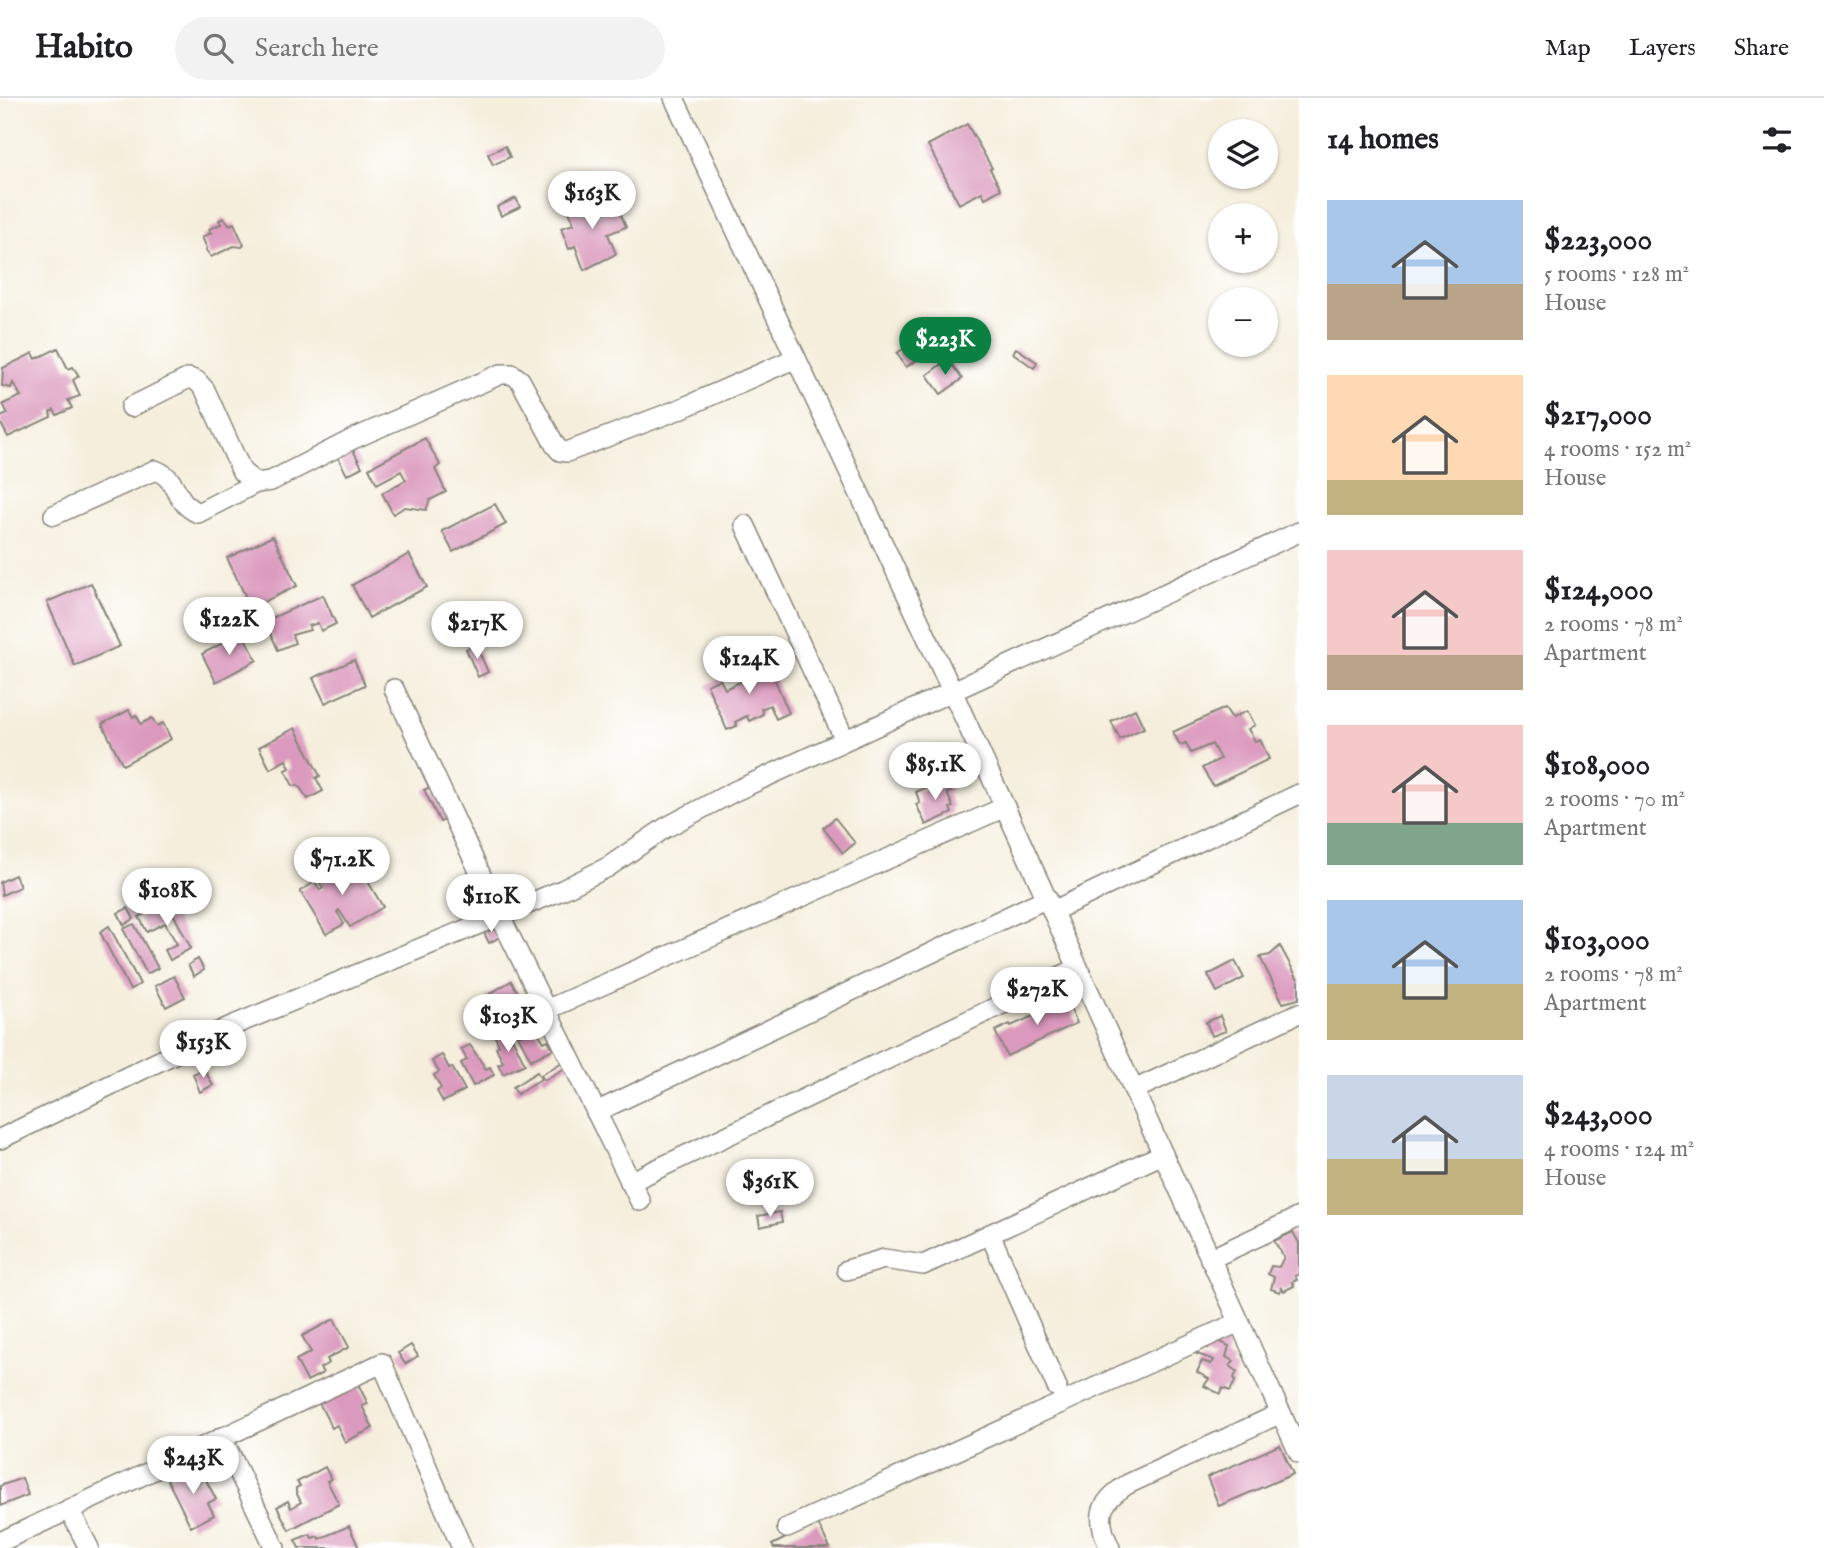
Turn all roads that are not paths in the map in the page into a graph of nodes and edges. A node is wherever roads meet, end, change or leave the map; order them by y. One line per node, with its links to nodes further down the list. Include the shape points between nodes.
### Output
1 (674, 98): 2 (street)
2 (796, 358): 4 (street, via 567,452 555,445 520,380 501,374 271,481); 9 (street)
3 (131, 407): 4 (street, via 189,378 197,382 205,390 242,472)
4 (256, 483): 5 (street, via 198,513 187,508 166,474 155,470)
5 (54, 515)
6 (745, 525): 10 (street)
7 (1299, 532): 9 (street)
8 (394, 689): 14 (street)
9 (953, 692): 10 (street); 12 (street)
10 (845, 740): 14 (street, via 711,803 608,867)
11 (1299, 794): 13 (street)
12 (1005, 807): 13 (street); 16 (street)
13 (1050, 905): 15 (street); 19 (street)
14 (500, 916): 16 (street); 20 (street, via 229,1027)
15 (1078, 968): 18 (street); 22 (street)
16 (545, 1010): 19 (street)
17 (1299, 1013): 18 (street)
18 (1134, 1090): 21 (street)
19 (596, 1112): 22 (street)
20 (0, 1139)
21 (1163, 1154): 25 (street); 26 (street)
22 (630, 1182): 23 (street)
23 (640, 1201)
24 (1299, 1216): 26 (street)
25 (989, 1234): 27 (street, via 923,1265 884,1259); 29 (street)
26 (1210, 1259): 28 (street)
27 (847, 1270)
28 (1239, 1322): 30 (street); 34 (street)
29 (1057, 1387)
30 (1281, 1413): 32 (street); 39 (street, via 1112,1494 1101,1519)
31 (222, 1437): 33 (street); 37 (street); 38 (street, via 382,1363)
32 (1299, 1454)
33 (69, 1509): 35 (street); 36 (street)
34 (788, 1528)
35 (0, 1542)
36 (89, 1548)
37 (275, 1548)
38 (462, 1548)
39 (1110, 1548)

